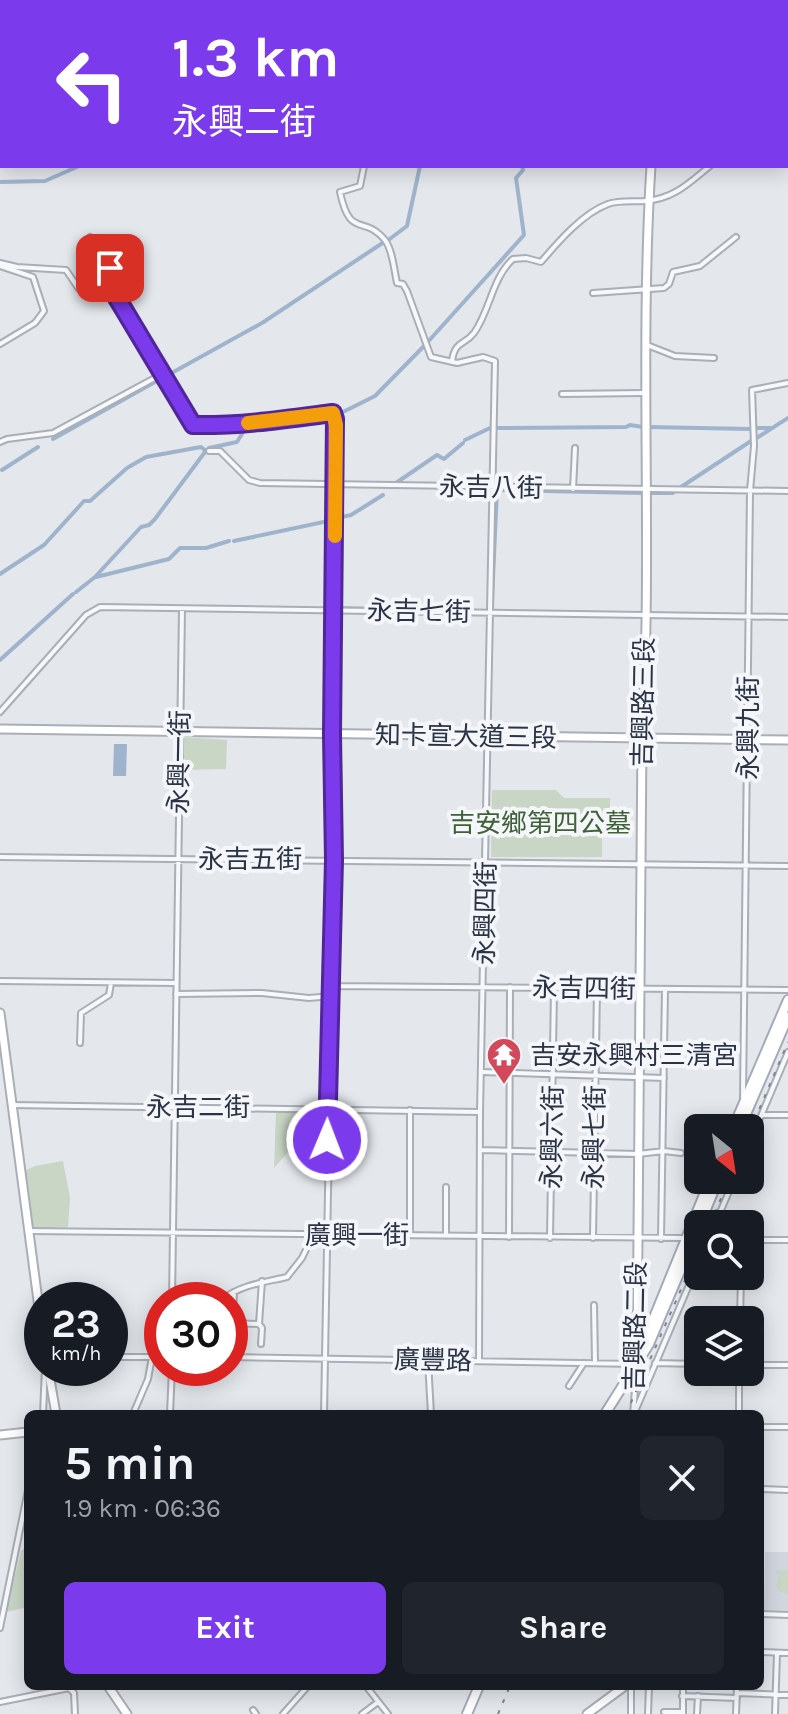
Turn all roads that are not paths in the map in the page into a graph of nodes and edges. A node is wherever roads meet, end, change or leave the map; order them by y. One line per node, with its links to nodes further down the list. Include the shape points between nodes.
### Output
1 (364, 168): 14 (street, via 360,186 340,192 347,218 387,242 397,283 407,291 431,357)
2 (651, 168): 4 (street, 吉興路三段)
3 (708, 168): 4 (street, via 683,190)
4 (649, 201): 9 (street, 吉興路三段); 14 (street, via 602,207 541,262 513,259 474,332 456,346)
5 (90, 237): 8 (street, via 107,250)
6 (736, 237): 9 (street, via 700,266 673,272 667,287)
7 (0, 265): 8 (street, via 66,270 79,289); 11 (street, via 33,277 44,311 35,323)
8 (113, 286): 15 (street)
9 (648, 290): 10 (street); 12 (street, 吉興路三段)
10 (593, 293)
11 (0, 344)
12 (647, 345): 13 (street, via 675,356); 17 (street, 吉興路三段)
13 (714, 358)
14 (452, 361): 23 (street, 永興四街, via 493,359)
15 (164, 373): 19 (street, via 53,433); 22 (street, via 193,425 333,413)
16 (788, 383): 26 (street, 永興九街, via 752,390)
17 (647, 393): 18 (street); 25 (street, 吉興路三段)
18 (562, 394)
19 (0, 442)
20 (575, 448): 24 (street)
21 (209, 451): 22 (street, 永吉八街, via 220,451 253,482)
22 (336, 486): 23 (street, 永吉八街); 29 (street)
23 (491, 487): 24 (street, 永吉八街); 30 (street, 永興四街)
24 (573, 489): 25 (street, 永吉八街)
25 (645, 490): 26 (street, 永吉八街); 31 (street, 吉興路三段)
26 (750, 491): 27 (street, 永吉八街); 32 (street, 永興九街)
27 (788, 491)
28 (182, 609): 29 (street, 永吉七街); 34 (street, 永吉七街, via 94,608); 36 (street, 永興一街)
29 (334, 610): 30 (street, 永吉七街); 37 (street)
30 (489, 612): 31 (street, 永吉七街); 38 (street, 永興四街)
31 (645, 615): 32 (street, 永吉七街); 39 (street, 吉興路三段)
32 (748, 617): 33 (street, 永吉七街); 40 (street, 永興九街)
33 (788, 617)
34 (0, 712)
35 (0, 729): 36 (street, 知卡宣大道三段)
36 (179, 733): 37 (street, 知卡宣大道三段); 43 (street, 永興一街)
37 (332, 734): 38 (street, 知卡宣大道三段); 44 (street)
38 (488, 736): 39 (street, 知卡宣大道三段); 45 (street, 永興四街)
39 (642, 738): 40 (street, 知卡宣大道三段); 46 (street, 吉興路三段)
40 (748, 740): 41 (street, 知卡宣大道三段); 47 (street, 永興九街)
41 (788, 740)
42 (0, 857): 43 (street, 永吉五街)
43 (178, 859): 44 (street, 永吉五街); 51 (street, 永興一街)
44 (334, 860): 45 (street, 永吉五街); 52 (street)
45 (486, 862): 46 (street, 永吉五街); 53 (street, 永興四街)
46 (641, 864): 47 (street, 永吉五街); 57 (street, 吉興路三段)
47 (746, 865): 48 (street, 永吉五街); 59 (street, 永興九街)
48 (788, 866)
49 (0, 981): 50 (street)
50 (111, 983): 51 (street); 66 (street, via 109,995 81,1013)
51 (176, 983): 61 (street, 永興一街)
52 (332, 986): 53 (street, 永吉四街); 62 (street)
53 (484, 987): 54 (street, 永吉四街); 68 (street, 永興四街)
54 (510, 987): 55 (street, 永吉四街); 69 (street)
55 (554, 988): 56 (street, 永吉四街); 70 (street, 永興六街)
56 (597, 988): 57 (street, 永吉四街); 71 (street, 永興七街)
57 (640, 989): 58 (street, 永吉四街); 72 (street, 吉興路三段)
58 (665, 989): 59 (street, 永吉四街); 73 (street)
59 (745, 990): 60 (street, 永吉四街); 74 (street, 永興九街)
60 (788, 990)
61 (176, 994): 62 (street); 76 (street, 永興一街)
62 (332, 996): 77 (street)
63 (788, 1000): 74 (main road)
64 (0, 1013): 75 (street)
65 (788, 1017): 81 (main road)
66 (80, 1043)
67 (788, 1052): 82 (street)
68 (483, 1072): 69 (street); 79 (street, 永興四街)
69 (511, 1073): 70 (street); 86 (street)
70 (552, 1074): 71 (street); 88 (street, 永興六街)
71 (595, 1074): 72 (street); 89 (street, 永興七街)
72 (638, 1075): 73 (street); 91 (street, 吉興路三段)
73 (664, 1078): 87 (street)
74 (743, 1103): 80 (main road)
75 (12, 1105): 76 (street, 永吉二街); 93 (street)
76 (175, 1107): 77 (street, 永吉二街); 94 (street, 永興一街)
77 (328, 1108): 78 (street, 永吉二街); 96 (street)
78 (410, 1110): 79 (street, 永吉二街); 97 (street)
79 (480, 1112): 85 (street, 永興四街)
80 (739, 1114)
81 (746, 1114)
82 (762, 1114)
83 (764, 1115): 84 (street)
84 (788, 1115)
85 (481, 1150): 86 (street); 99 (street, 永興四街)
86 (509, 1151): 88 (street); 100 (street)
87 (664, 1151): 90 (street); 91 (street); 104 (street)
88 (552, 1152): 89 (street); 101 (street, 永興六街)
89 (594, 1153): 91 (street); 102 (street, 永興七街)
90 (681, 1153)
91 (638, 1154): 103 (street, 吉興路三段)
92 (446, 1187): 98 (street)
93 (29, 1231): 94 (street, 廣興一街); 110 (street)
94 (173, 1232): 95 (street, 廣興一街); 111 (street, 永興一街)
95 (313, 1235): 96 (street, 廣興一街); 109 (street, via 287,1277)
96 (327, 1235): 97 (street, 廣興一街); 119 (street)
97 (410, 1235): 98 (street, 廣興一街)
98 (446, 1236): 99 (street, 廣興一街)
99 (478, 1237): 100 (street, 廣興一街); 121 (street, 永興四街)
100 (509, 1238): 101 (street, 廣興一街)
101 (550, 1238): 102 (street, 廣興一街)
102 (593, 1239): 103 (street, 廣興一街)
103 (637, 1239): 104 (street, 廣興一街); 122 (street, 吉興路二段)
104 (661, 1239): 105 (street, 廣興一街)
105 (684, 1240)
106 (764, 1240): 107 (street)
107 (788, 1240)
108 (684, 1254): 122 (main road)
109 (262, 1281): 112 (street); 116 (street)
110 (36, 1282)
111 (172, 1282)
112 (248, 1286)
113 (687, 1290): 124 (street)
114 (594, 1305): 125 (street)
115 (248, 1324): 116 (street)
116 (259, 1324): 117 (street)
117 (261, 1344)
118 (248, 1357): 119 (street, 廣豐路)
119 (325, 1359): 120 (street, 廣豐路); 139 (street)
120 (428, 1361): 121 (street, 廣豐路); 140 (street)
121 (479, 1361): 123 (street, 廣豐路)
122 (639, 1361): 125 (street, 廣豐路); 141 (main road); 142 (street, 吉興路二段)
123 (584, 1363): 125 (street, 廣豐路); 133 (street)
124 (655, 1363): 126 (street); 143 (street)
125 (595, 1364)
126 (684, 1364)
127 (764, 1365): 128 (street)
128 (788, 1365)
129 (45, 1386): 135 (street)
130 (51, 1386): 136 (street)
131 (145, 1386): 137 (street)
132 (171, 1386): 138 (street)
133 (569, 1386)
134 (739, 1386): 144 (street)
135 (43, 1410)
136 (55, 1410)
137 (135, 1410)
138 (170, 1410)
139 (324, 1410)
140 (431, 1410)
141 (608, 1410)
142 (633, 1410)
143 (635, 1410)
144 (739, 1410)
145 (764, 1427): 146 (street)
146 (788, 1427)
147 (24, 1432): 148 (street)
148 (0, 1435)
149 (764, 1489): 150 (street)
150 (788, 1490)
151 (24, 1508): 152 (street)
152 (2, 1606): 155 (street)
153 (764, 1614): 154 (street)
154 (788, 1615)
155 (0, 1628)
156 (764, 1652): 157 (street)
157 (777, 1653): 158 (street); 170 (street)
158 (788, 1653)
159 (67, 1690): 175 (street)
160 (73, 1690): 179 (street)
161 (111, 1690): 180 (street)
162 (304, 1690): 181 (street)
163 (369, 1690): 176 (street)
164 (477, 1690): 184 (main road)
165 (620, 1690): 185 (street)
166 (631, 1690): 186 (street)
167 (649, 1690): 187 (street)
168 (683, 1690): 172 (street)
169 (737, 1690): 174 (street)
170 (775, 1694): 171 (street); 174 (street); 190 (street)
171 (788, 1695)
172 (682, 1696): 173 (street); 178 (street)
173 (698, 1696): 174 (street); 188 (street)
174 (737, 1696): 189 (street)
175 (0, 1702)
176 (378, 1702): 182 (street); 183 (street)
177 (664, 1712): 178 (street)
178 (683, 1713)
179 (75, 1714)
180 (127, 1714)
181 (283, 1714)
182 (362, 1714)
183 (388, 1714)
184 (467, 1714)
185 (588, 1714)
186 (631, 1714)
187 (648, 1714)
188 (697, 1714)
189 (736, 1714)
190 (775, 1714)

